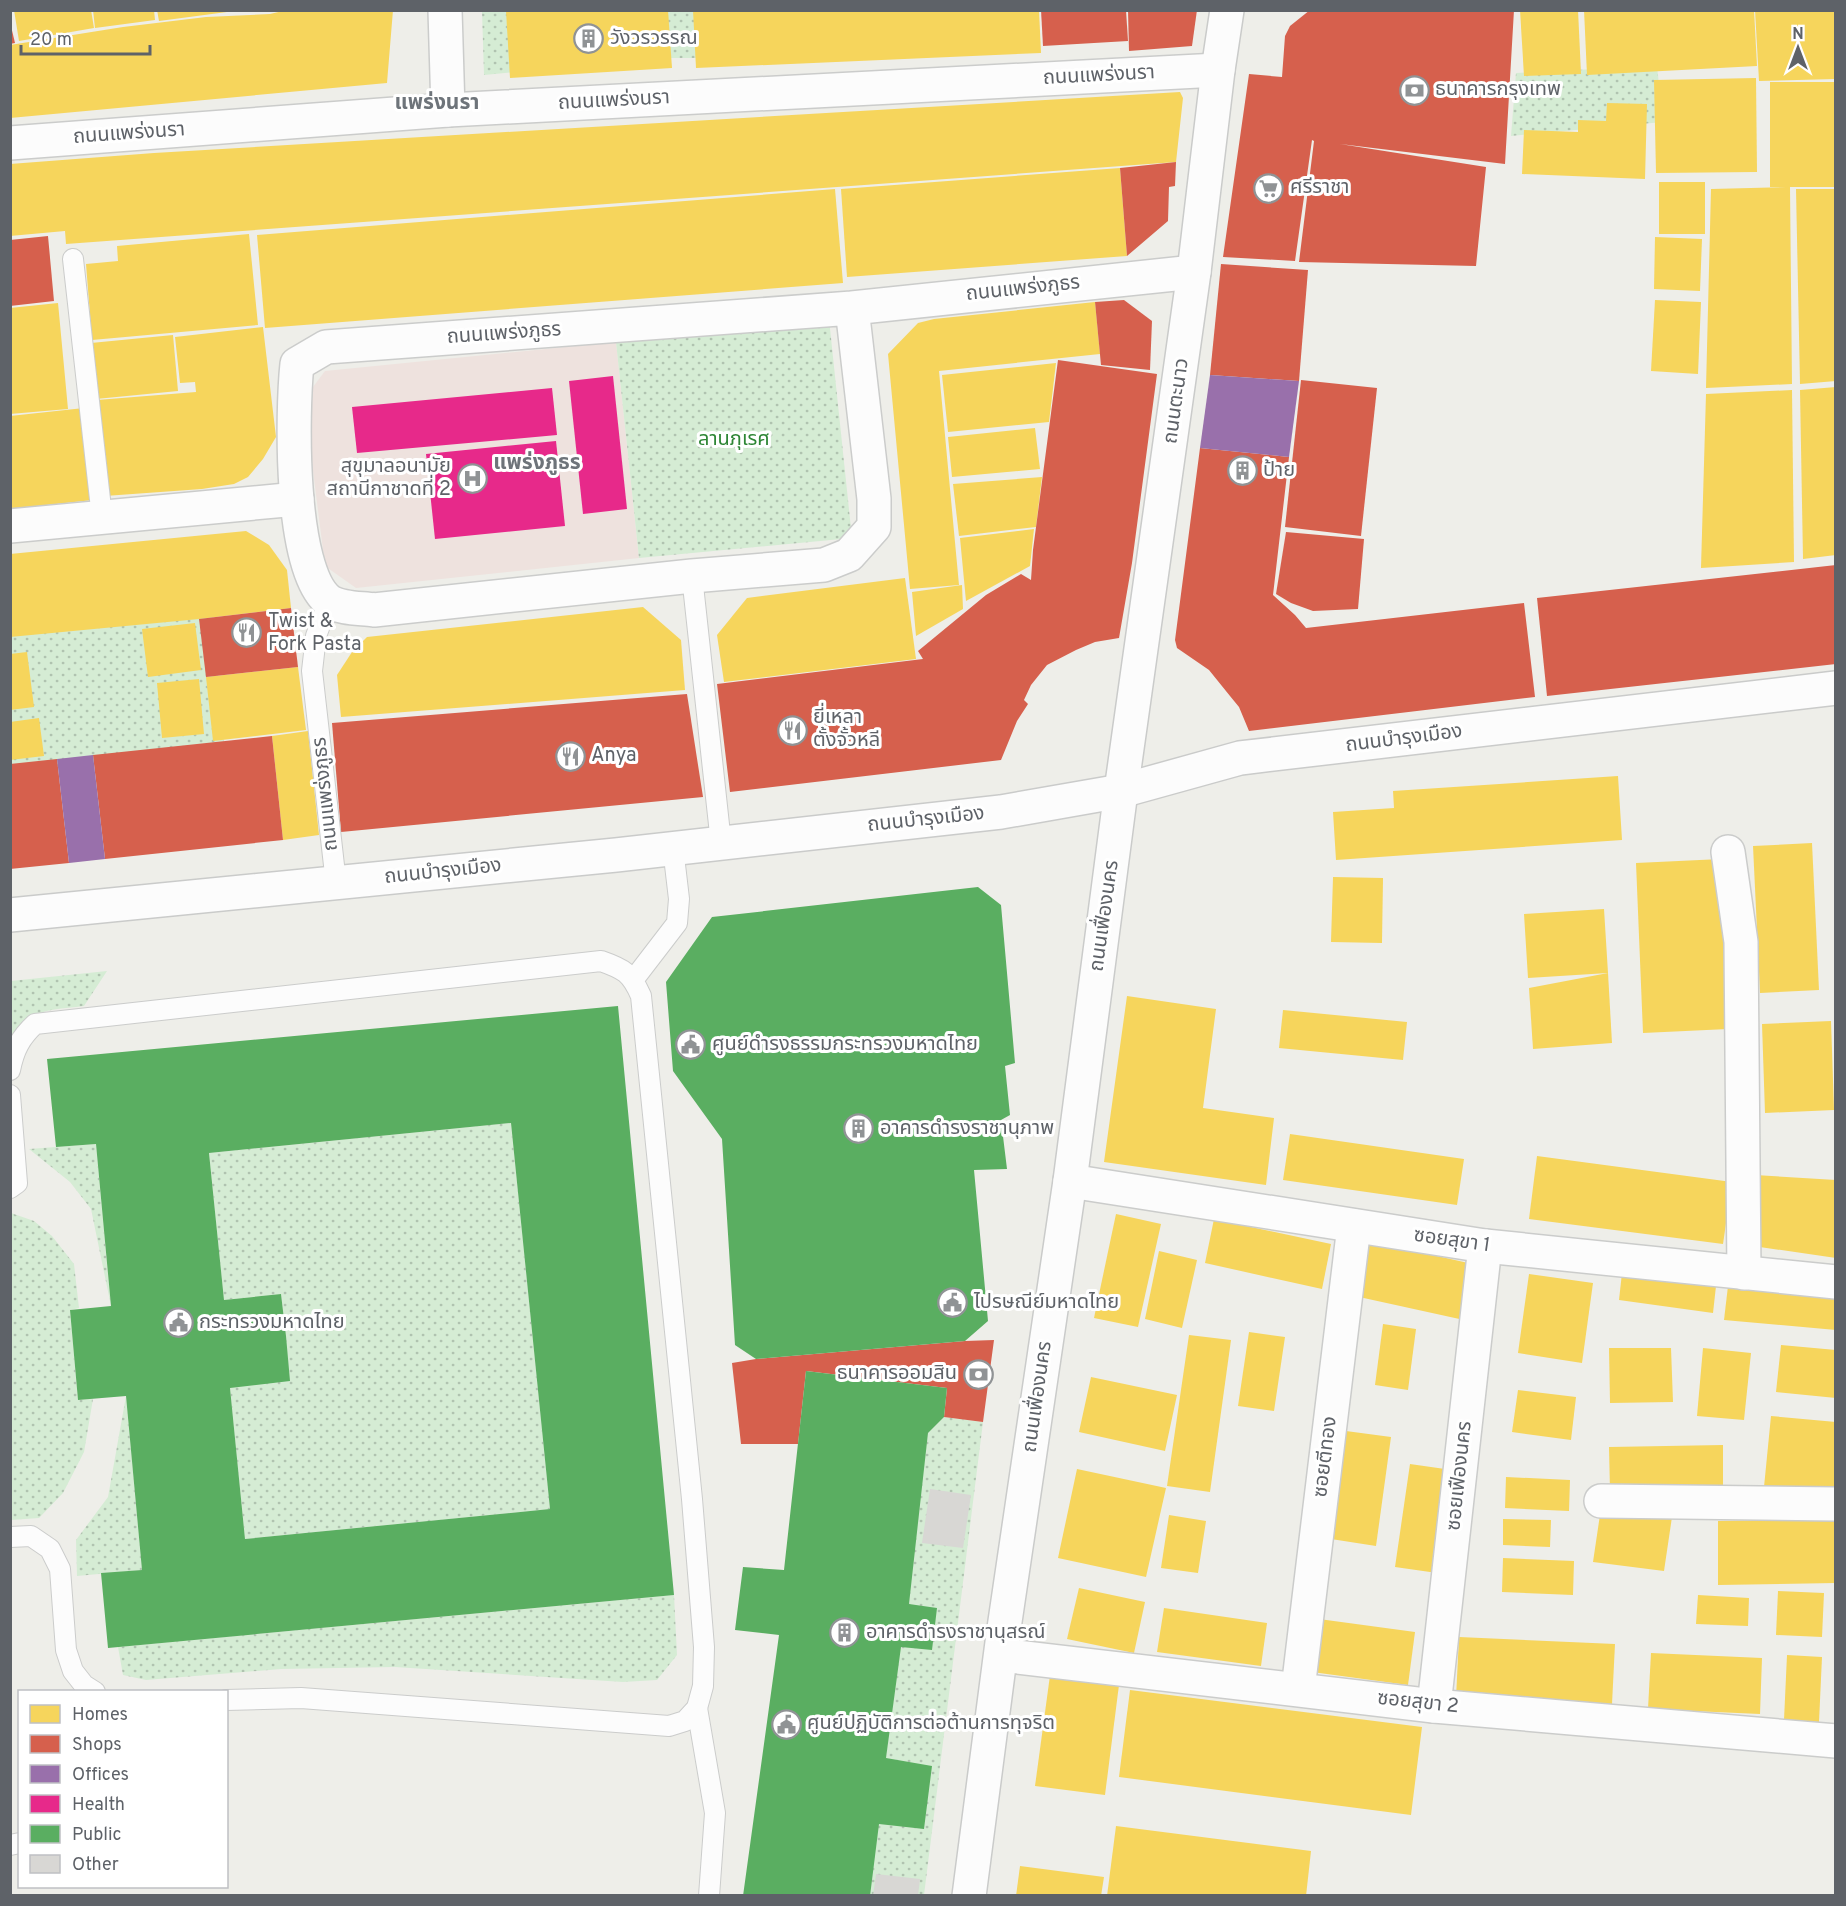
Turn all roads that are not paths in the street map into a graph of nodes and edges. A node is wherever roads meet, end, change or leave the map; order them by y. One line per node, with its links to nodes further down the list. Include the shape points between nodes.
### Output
1 (445, 10): 4 (street)
2 (1227, 10): 3 (street, ถนนตะนาว)
3 (1218, 70): 4 (street, ถนนแพร่งนรา); 7 (street, ถนนตะนาว)
4 (448, 110): 5 (street, ถนนแพร่งนรา)
5 (10, 143)
6 (73, 259): 10 (lane)
7 (1194, 272): 8 (street, ถนนแพร่งภูธร); 15 (street, ถนนตะนาว)
8 (852, 308): 9 (street, ถนนแพร่งภูธร, via 326,347 297,364 293,399); 12 (street, via 874,527 849,555 824,565)
9 (297, 499): 10 (street); 13 (street, ถนนแพร่งภูธร, via 311,578)
10 (102, 517): 11 (street)
11 (10, 526)
12 (692, 576): 13 (street, via 374,610); 16 (lane)
13 (329, 601): 19 (lane, ถนนแพร่งภูธร, via 315,636 312,671)
14 (1836, 688): 15 (street, ถนนบำรุงเมือง, via 1240,758)
15 (1121, 791): 16 (street, ถนนบำรุงเมือง, via 1001,812); 24 (street, ถนนเฟื่องนคร)
16 (722, 843): 17 (street, ถนนบำรุงเมือง)
17 (673, 848): 19 (street, ถนนบำรุงเมือง); 21 (lane, via 679,899 677,923)
18 (1728, 852): 28 (street, via 1741,942)
19 (336, 882): 20 (street, ถนนบำรุงเมือง)
20 (10, 915)
21 (634, 979): 22 (lane, via 601,961 35,1024 22,1036); 38 (lane, via 641,996 692,1499 704,1647 703,1686)
22 (10, 1070)
23 (10, 1095): 25 (lane, via 17,1183)
24 (1070, 1181): 26 (street, ซอยสุขา 1); 33 (street, ถนนเฟื่องนคร)
25 (10, 1188)
26 (1354, 1226): 27 (street, ซอยสุขา 1); 34 (street, ซอยตีทอง)
27 (1485, 1246): 28 (street, ซอยสุขา 1); 37 (street, ซอยเฟืองนคร)
28 (1744, 1273): 29 (street, ซอยสุขา 1)
29 (1836, 1282)
30 (1601, 1501): 31 (street)
31 (1836, 1504)
32 (10, 1537): 35 (lane, via 31,1536 50,1549 60,1569 66,1650 73,1671)
33 (1001, 1655): 34 (street, ซอยสุขา 2); 41 (street, ถนนเฟื่องนคร)
34 (1298, 1689): 37 (street, ซอยสุขา 2)
35 (92, 1690)
36 (228, 1700): 38 (lane, via 301,1698 669,1726 685,1721)
37 (1434, 1706): 39 (street, ซอยสุขา 2)
38 (697, 1708): 40 (lane, via 715,1813)
39 (1836, 1741)
40 (709, 1896)
41 (969, 1896)

